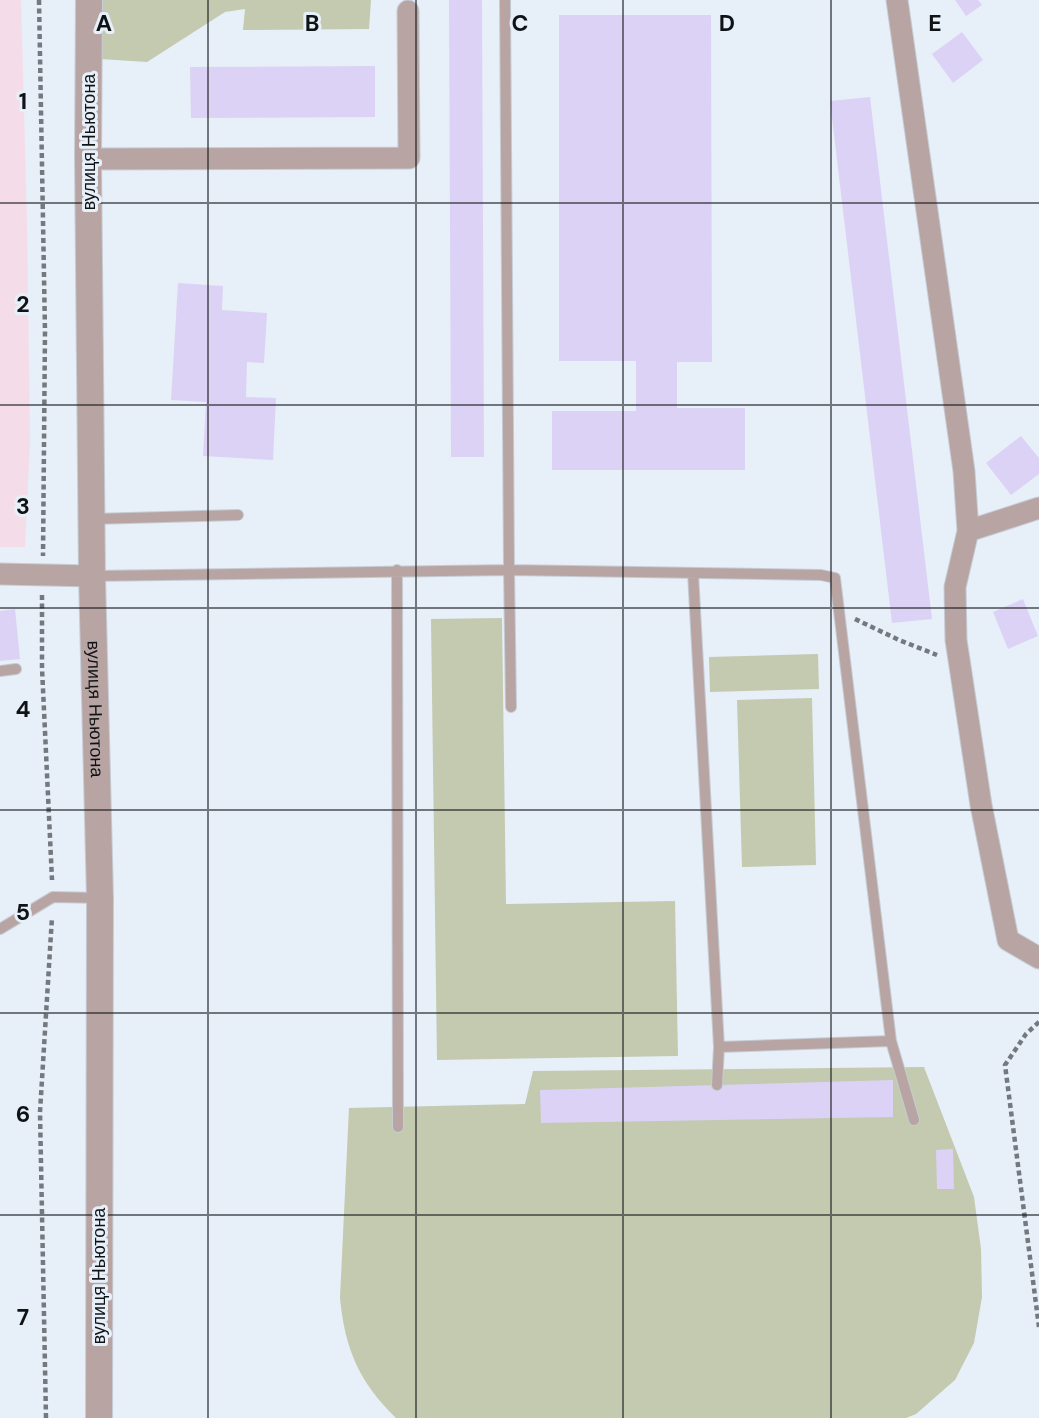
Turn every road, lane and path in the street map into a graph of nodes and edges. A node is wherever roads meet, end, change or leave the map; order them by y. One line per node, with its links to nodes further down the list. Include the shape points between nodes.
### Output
1 (39, 0): 16 (path, via 45,331)
2 (89, 0): 6 (street, вулиця Ньютона)
3 (505, 0): 12 (lane)
4 (897, 0): 10 (street, via 964,471)
5 (408, 11): 6 (street, via 409,158)
6 (88, 159): 9 (street, вулиця Ньютона)
7 (1039, 508): 10 (street)
8 (238, 515): 9 (lane)
9 (92, 519): 15 (street, вулиця Ньютона)
10 (968, 531): 18 (street, via 955,587)
11 (397, 570): 12 (lane); 15 (lane); 31 (lane)
12 (509, 570): 13 (lane); 21 (lane)
13 (693, 573): 17 (lane, via 835,578); 28 (lane)
14 (0, 574): 16 (street)
15 (92, 576): 16 (street); 23 (street, вулиця Ньютона)
16 (37, 583): 22 (path, via 42,591)
17 (839, 610): 18 (path, via 942,657); 27 (lane)
18 (958, 655): 25 (street, via 1008,940)
19 (16, 669): 20 (lane)
20 (0, 671)
21 (511, 706)
22 (53, 897): 23 (lane); 24 (lane); 33 (path, via 40,1112)
23 (100, 898): 34 (street, вулиця Ньютона)
24 (0, 929)
25 (1039, 958)
26 (1039, 1022): 32 (path, via 1005,1065)
27 (891, 1041): 28 (lane); 30 (lane)
28 (719, 1047): 29 (lane)
29 (717, 1085)
30 (914, 1120)
31 (398, 1127)
32 (1039, 1327)
33 (46, 1418)
34 (99, 1418)

